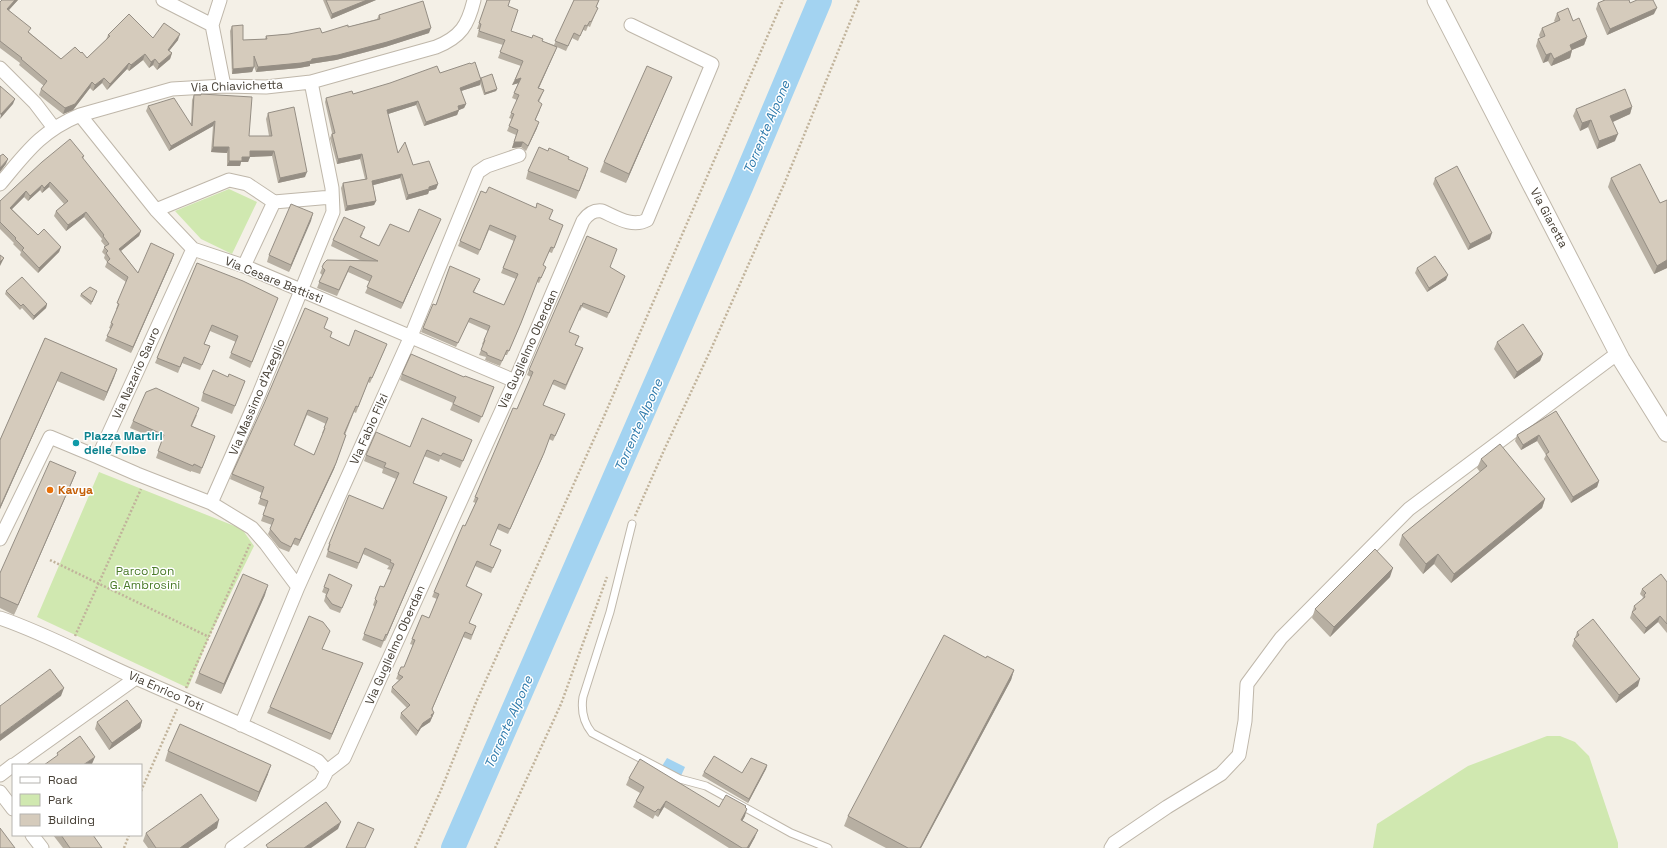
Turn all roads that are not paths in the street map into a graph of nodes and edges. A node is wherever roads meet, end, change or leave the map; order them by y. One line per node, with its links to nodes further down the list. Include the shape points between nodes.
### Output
1 (162, 0): 5 (street)
2 (220, 0): 5 (street)
3 (474, 0): 8 (street, Via Chiavichetta, via 465,27 449,42)
4 (1436, 0): 21 (street, Via Giaretta)
5 (212, 25): 9 (street)
6 (631, 25): 22 (street, Via Guglielmo Oberdan, via 712,64 647,220 632,224 597,211 583,221)
7 (0, 68): 11 (street, via 35,103)
8 (312, 82): 9 (street, Via Chiavichetta, via 266,87); 14 (street, Via Massimo d'Azeglio)
9 (224, 86): 10 (street, Via Chiavichetta, via 172,89)
10 (80, 116): 11 (street, Via Chiavichetta); 16 (street, Via Cesare Battisti)
11 (54, 128): 13 (street, Via Chiavichetta, via 38,140)
12 (519, 155): 20 (street, Via Fabio Filzi, via 487,166 478,172)
13 (0, 184)
14 (332, 197): 15 (street); 19 (street, Via Massimo d'Azeglio, via 333,212)
15 (274, 202): 16 (street, via 247,184 229,180); 18 (street)
16 (156, 210): 17 (street, Via Cesare Battisti)
17 (193, 248): 18 (street, Via Cesare Battisti); 24 (street, Via Nazario Sauro)
18 (244, 266): 19 (street, Via Cesare Battisti)
19 (301, 291): 20 (street, Via Cesare Battisti); 25 (street, Via Massimo d'Azeglio)
20 (411, 336): 22 (street, Via Cesare Battisti); 28 (street, Via Fabio Filzi)
21 (1618, 353): 23 (street, Via Giaretta); 42 (street, via 1409,509 1281,638 1247,684 1245,721 1239,755 1221,774 1167,807 1114,843)
22 (515, 381): 34 (street, Via Guglielmo Oberdan, via 344,758)
23 (1667, 433)
24 (98, 456): 25 (street); 27 (street, via 50,437)
25 (211, 503): 28 (street, via 252,528)
26 (632, 524): 41 (lane, via 610,612 583,697 581,707 586,726 592,733 680,779 706,786 791,833)
27 (0, 539)
28 (298, 587): 31 (street, Via Fabio Filzi)
29 (0, 618): 30 (street, Via Enrico Toti, via 29,628)
30 (136, 678): 31 (street, Via Enrico Toti); 32 (street)
31 (241, 725): 34 (street, Via Enrico Toti, via 318,761)
32 (14, 764)
33 (12, 766): 35 (street)
34 (327, 770): 40 (street, via 321,784)
35 (0, 775)
36 (0, 792): 37 (street)
37 (12, 808)
38 (33, 836): 39 (street)
39 (42, 848)
40 (232, 848)
41 (828, 848)
42 (1111, 848)

